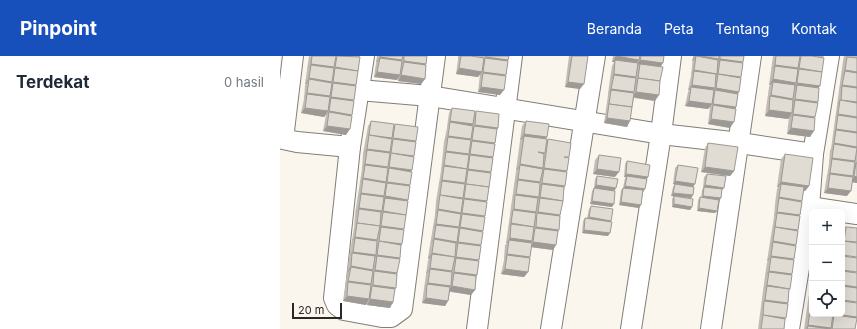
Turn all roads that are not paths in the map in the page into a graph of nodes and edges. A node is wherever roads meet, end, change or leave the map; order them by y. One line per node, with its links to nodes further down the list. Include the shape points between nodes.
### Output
1 (293, 56): 14 (street)
2 (364, 56): 9 (street)
3 (435, 56): 10 (street)
4 (512, 56): 11 (street)
5 (594, 56): 12 (street)
6 (671, 56): 13 (street)
7 (751, 56): 15 (street)
8 (829, 56): 17 (street)
9 (359, 90): 10 (street); 16 (street)
10 (430, 96): 11 (street); 16 (street, via 402,309 391,316 382,317 344,310 337,305 334,298)
11 (505, 109): 12 (street); 20 (street)
12 (585, 122): 13 (street); 21 (street)
13 (661, 134): 15 (street); 22 (street)
14 (281, 139): 16 (street)
15 (740, 142): 17 (street); 23 (street)
16 (350, 147)
17 (813, 154): 18 (street)
18 (809, 207): 19 (street); 24 (street)
19 (857, 214)
20 (478, 329)
21 (552, 329)
22 (631, 329)
23 (711, 329)
24 (789, 329)

